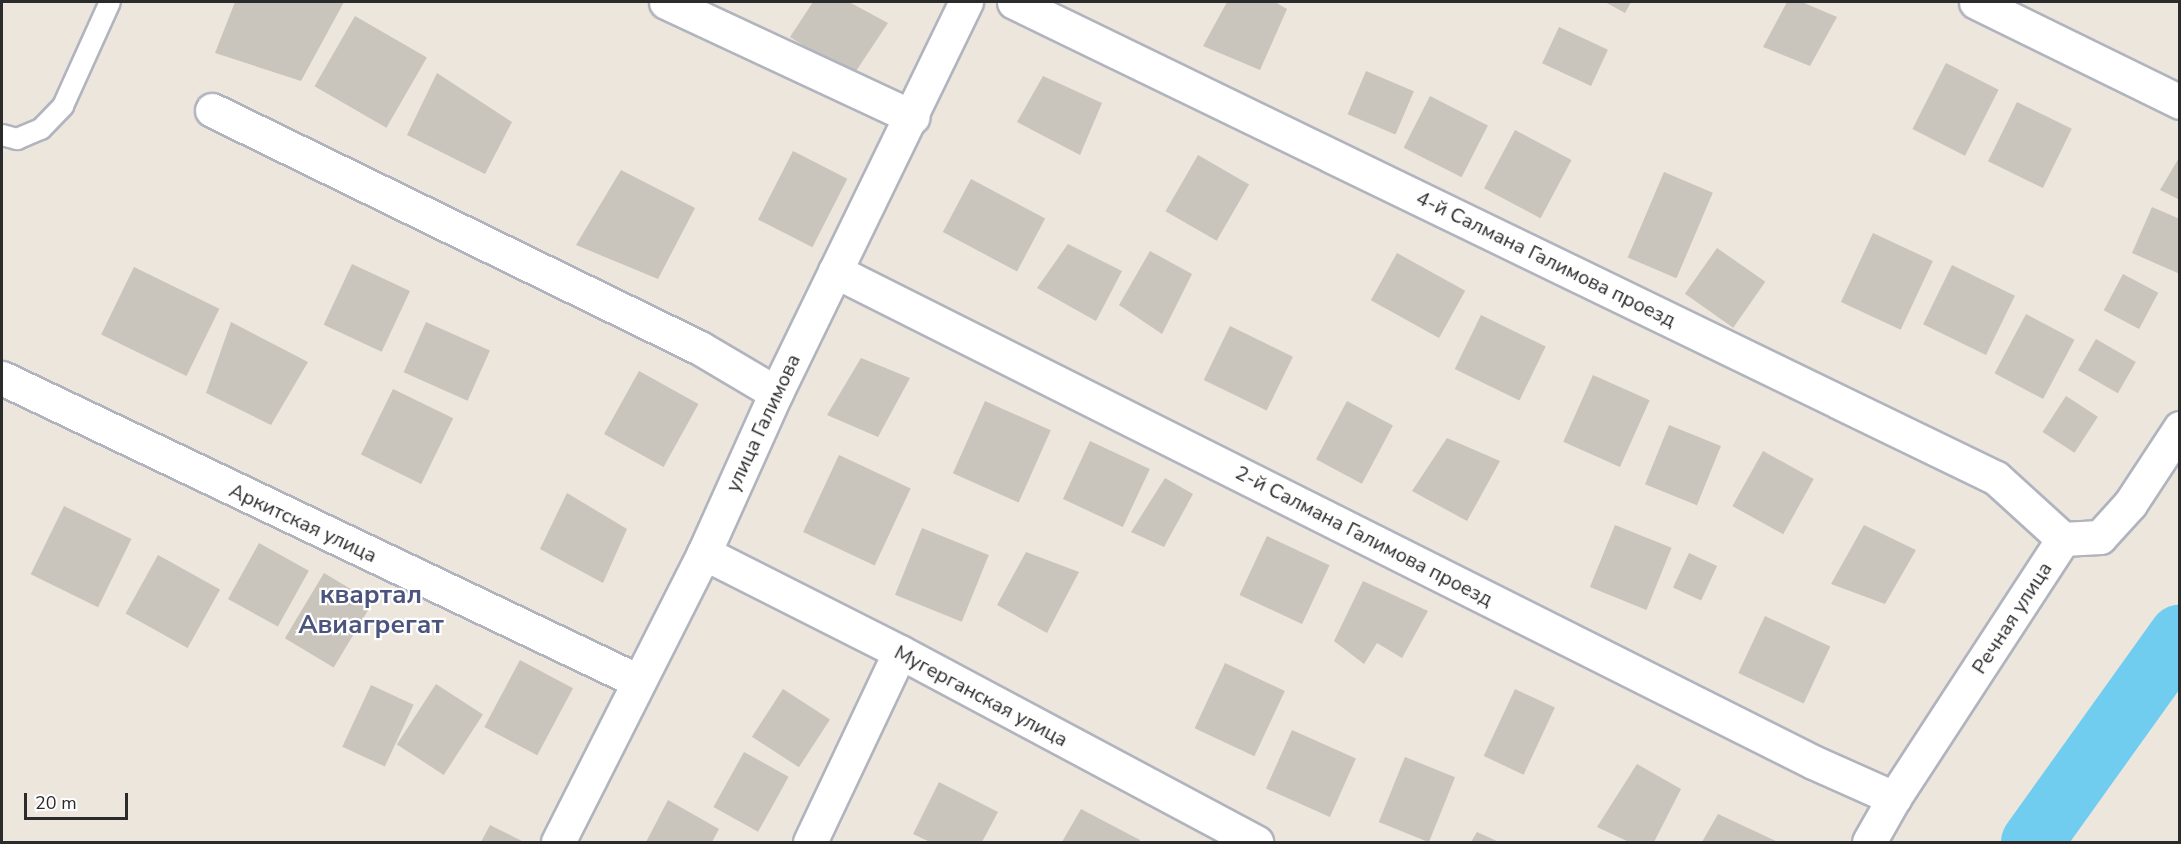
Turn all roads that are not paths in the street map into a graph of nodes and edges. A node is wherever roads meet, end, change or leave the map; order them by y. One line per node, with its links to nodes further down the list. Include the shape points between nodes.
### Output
1 (110, 2): 9 (lane, via 63,106 41,129 16,139)
2 (666, 2): 8 (street)
3 (966, 2): 8 (street, улица Галимова)
4 (1014, 2): 14 (street, 4-й Салмана Галимова проезд, via 1996,478)
5 (1976, 2): 6 (street)
6 (2180, 102)
7 (212, 110): 12 (street, via 700,348)
8 (912, 117): 10 (street, улица Галимова)
9 (2, 135)
10 (835, 271): 12 (street, улица Галимова); 18 (street, 2-й Салмана Галимова проезд, via 1813,762)
11 (2, 378): 17 (street, Аркитская улица)
12 (776, 393): 15 (street, улица Галимова)
13 (2180, 428): 14 (street, via 2130,504 2100,537)
14 (2063, 539): 18 (street, Речная улица)
15 (704, 553): 16 (street, Мугерганская улица); 17 (street, улица Галимова)
16 (900, 652): 19 (street, Мугерганская улица); 21 (street)
17 (638, 681): 20 (street, улица Галимова)
18 (1894, 798): 23 (street, Речная улица)
19 (1213, 833): 22 (street, Мугерганская улица)
20 (558, 843)
21 (810, 843)
22 (1256, 843)
23 (1869, 843)

